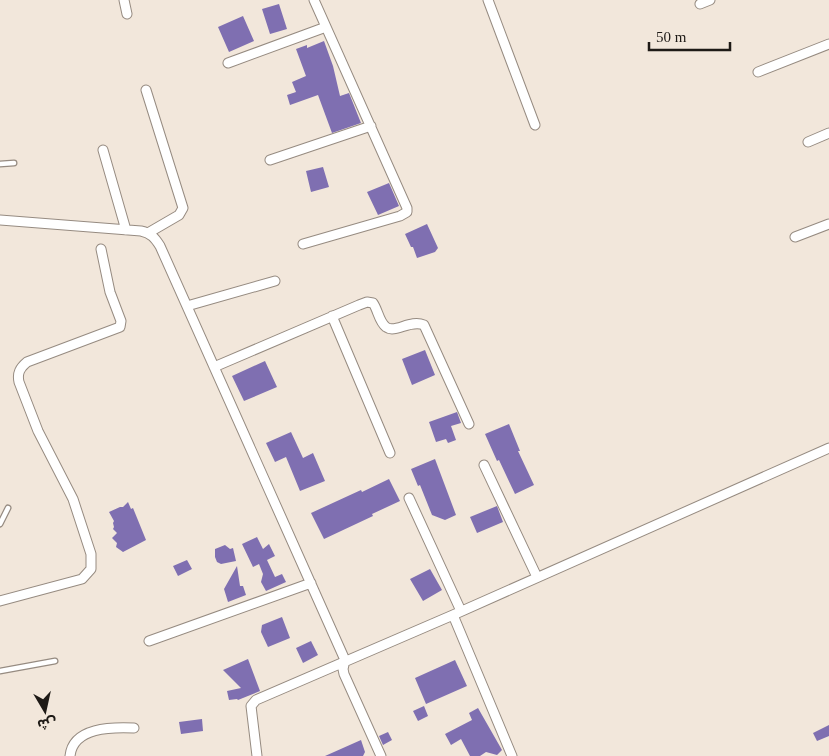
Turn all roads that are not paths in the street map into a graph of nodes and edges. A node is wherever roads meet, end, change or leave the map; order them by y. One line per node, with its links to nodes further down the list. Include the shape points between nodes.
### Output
1 (124, 0): 6 (street)
2 (314, 0): 7 (street)
3 (488, 0): 13 (street)
4 (710, 0): 5 (street)
5 (700, 4)
6 (127, 14)
7 (326, 27): 9 (street); 12 (street)
8 (829, 44): 10 (street)
9 (228, 63)
10 (758, 72)
11 (146, 90): 23 (street, via 183,208 179,215)
12 (372, 126): 17 (street); 25 (street, via 406,204 406,212)
13 (535, 126)
14 (829, 133): 15 (street)
15 (808, 142)
16 (103, 150): 22 (street)
17 (270, 160)
18 (14, 163): 19 (lane)
19 (0, 164)
20 (0, 220): 22 (street)
21 (829, 224): 24 (street)
22 (126, 230): 23 (street)
23 (148, 233): 28 (street, via 160,246)
24 (795, 237)
25 (303, 244)
26 (101, 249): 40 (street, via 120,327 27,362 18,376 38,432 73,499 90,554 91,568 82,579)
27 (274, 281): 28 (street)
28 (187, 306): 30 (street)
29 (332, 316): 30 (street); 31 (street, via 367,302 376,307 387,328 393,330 411,323 424,325); 33 (street)
30 (214, 367): 39 (street)
31 (469, 424)
32 (829, 448): 38 (street)
33 (390, 453)
34 (484, 465): 38 (street)
35 (409, 498): 41 (street)
36 (8, 508): 37 (lane)
37 (0, 524)
38 (537, 577): 41 (street)
39 (311, 583): 42 (street); 43 (street)
40 (0, 601)
41 (457, 613): 43 (street); 50 (street)
42 (149, 641)
43 (345, 660): 48 (street, via 253,703); 49 (street, via 344,674)
44 (55, 661): 45 (lane)
45 (0, 671)
46 (134, 728): 47 (street, via 95,731 79,739)
47 (70, 756)
48 (257, 756)
49 (381, 756)
50 (512, 756)

